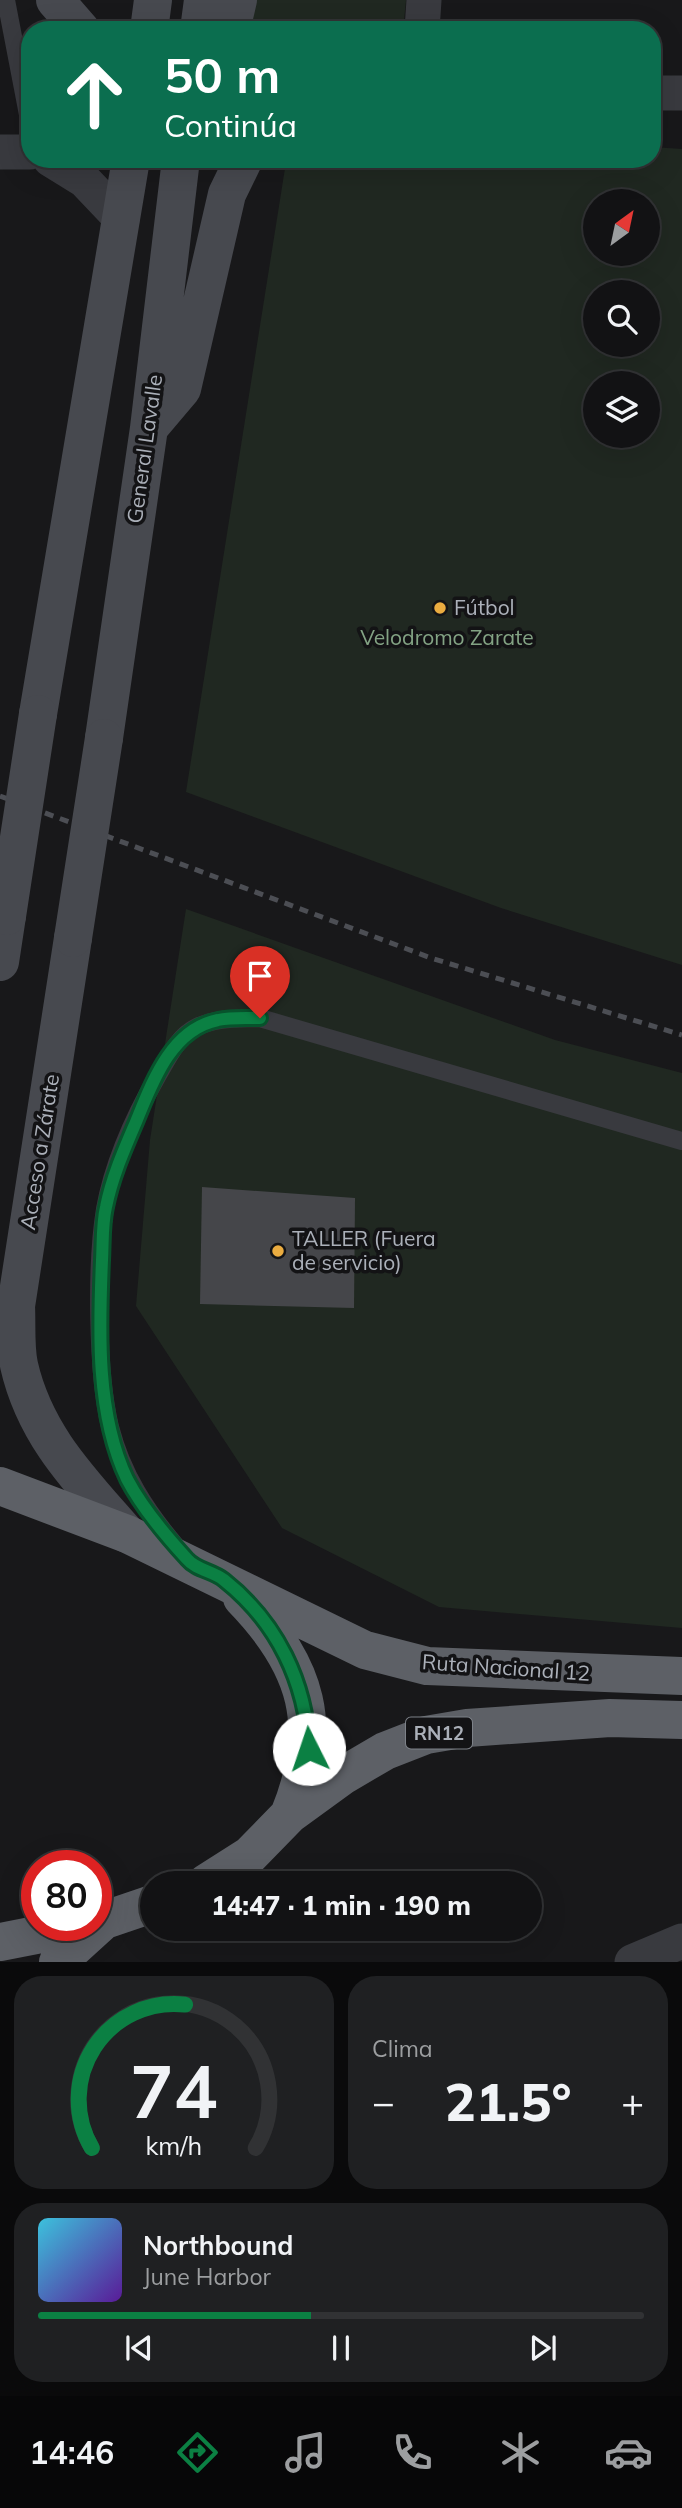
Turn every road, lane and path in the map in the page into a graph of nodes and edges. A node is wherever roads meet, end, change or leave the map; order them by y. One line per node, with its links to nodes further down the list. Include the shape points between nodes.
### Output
1 (6, 0): 12 (lane)
2 (55, 0): 7 (main road)
3 (153, 0): 8 (main road)
4 (203, 0): 9 (main road)
5 (238, 0): 10 (main road)
6 (424, 0): 11 (street)
7 (73, 21)
8 (150, 21)
9 (200, 21)
10 (233, 21)
11 (423, 21)
12 (21, 78)
13 (661, 93): 14 (street)
14 (682, 93)
15 (661, 117): 16 (street)
16 (682, 117)
17 (0, 152): 18 (street)
18 (21, 152)
19 (65, 168): 23 (street, via 84,180)
20 (130, 168): 23 (main road)
21 (180, 168): 24 (main road, General Lavalle)
22 (240, 168): 24 (main road, via 227,194 182,389)
23 (121, 219): 26 (main road, bridge)
24 (149, 428): 25 (main road, General Lavalle)
25 (104, 738): 29 (main road, Acceso a Zárate, bridge, via 16,1306 18,1362 31,1404 59,1457)
26 (0, 962)
27 (682, 1141): 30 (lane, via 260,1018 219,1020 195,1027 175,1045 116,1168 105,1210 99,1314 110,1426 127,1479 155,1522)
28 (0, 1486): 29 (highway, Ruta Nacional 12 / RN12)
29 (128, 1534): 30 (highway, Ruta Nacional 12 / RN12)
30 (206, 1571): 31 (highway, Ruta Nacional 12 / RN12, via 365,1650 427,1666); 33 (highway, Ruta Nacional 12 / RN12, via 278,1639 301,1689 309,1749 304,1778)
31 (682, 1676)
32 (682, 1720): 33 (highway, Ruta Nacional 12 / RN12, via 610,1718 426,1735 344,1775)
33 (289, 1815): 34 (highway, Ruta Nacional 12 / RN12, via 250,1855)
34 (225, 1871)
35 (140, 1908): 36 (highway)
36 (112, 1917)
37 (21, 1938): 40 (highway)
38 (78, 1941): 41 (highway)
39 (682, 1941): 42 (street)
40 (0, 1942)
41 (58, 1962)
42 (632, 1962)

